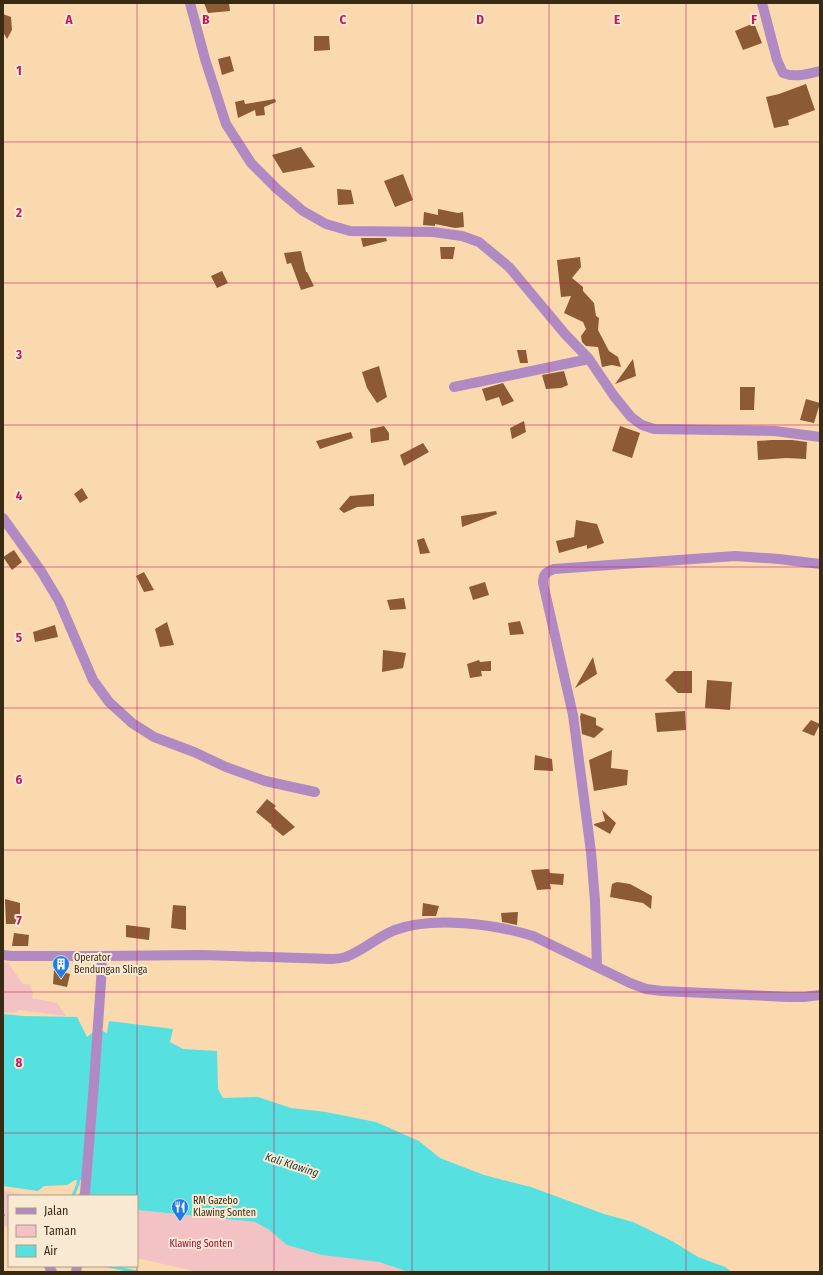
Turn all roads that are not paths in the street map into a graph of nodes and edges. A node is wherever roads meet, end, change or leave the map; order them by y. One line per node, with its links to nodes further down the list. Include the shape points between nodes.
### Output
1 (190, 3): 4 (street, via 226,124 251,163 277,189 303,211 326,224 350,231 433,232 462,236 479,242 509,267)
2 (762, 3): 3 (street, via 776,60 783,73 799,76)
3 (820, 71)
4 (589, 360): 5 (street); 6 (street, via 631,417 642,425 654,429 775,431)
5 (454, 387)
6 (820, 437)
7 (3, 518): 9 (street, via 59,601 93,680 109,702 132,723 154,737 226,767 265,781)
8 (820, 564): 12 (street, via 735,556 554,569 546,572 543,577 573,715 596,901)
9 (315, 792)
10 (3, 955): 11 (street)
11 (101, 962): 12 (street, via 201,955 332,959 345,957 395,930 415,925 445,923 516,931 533,936); 14 (street)
12 (597, 967): 13 (street, via 646,989 788,997)
13 (820, 995)
14 (84, 1195)

